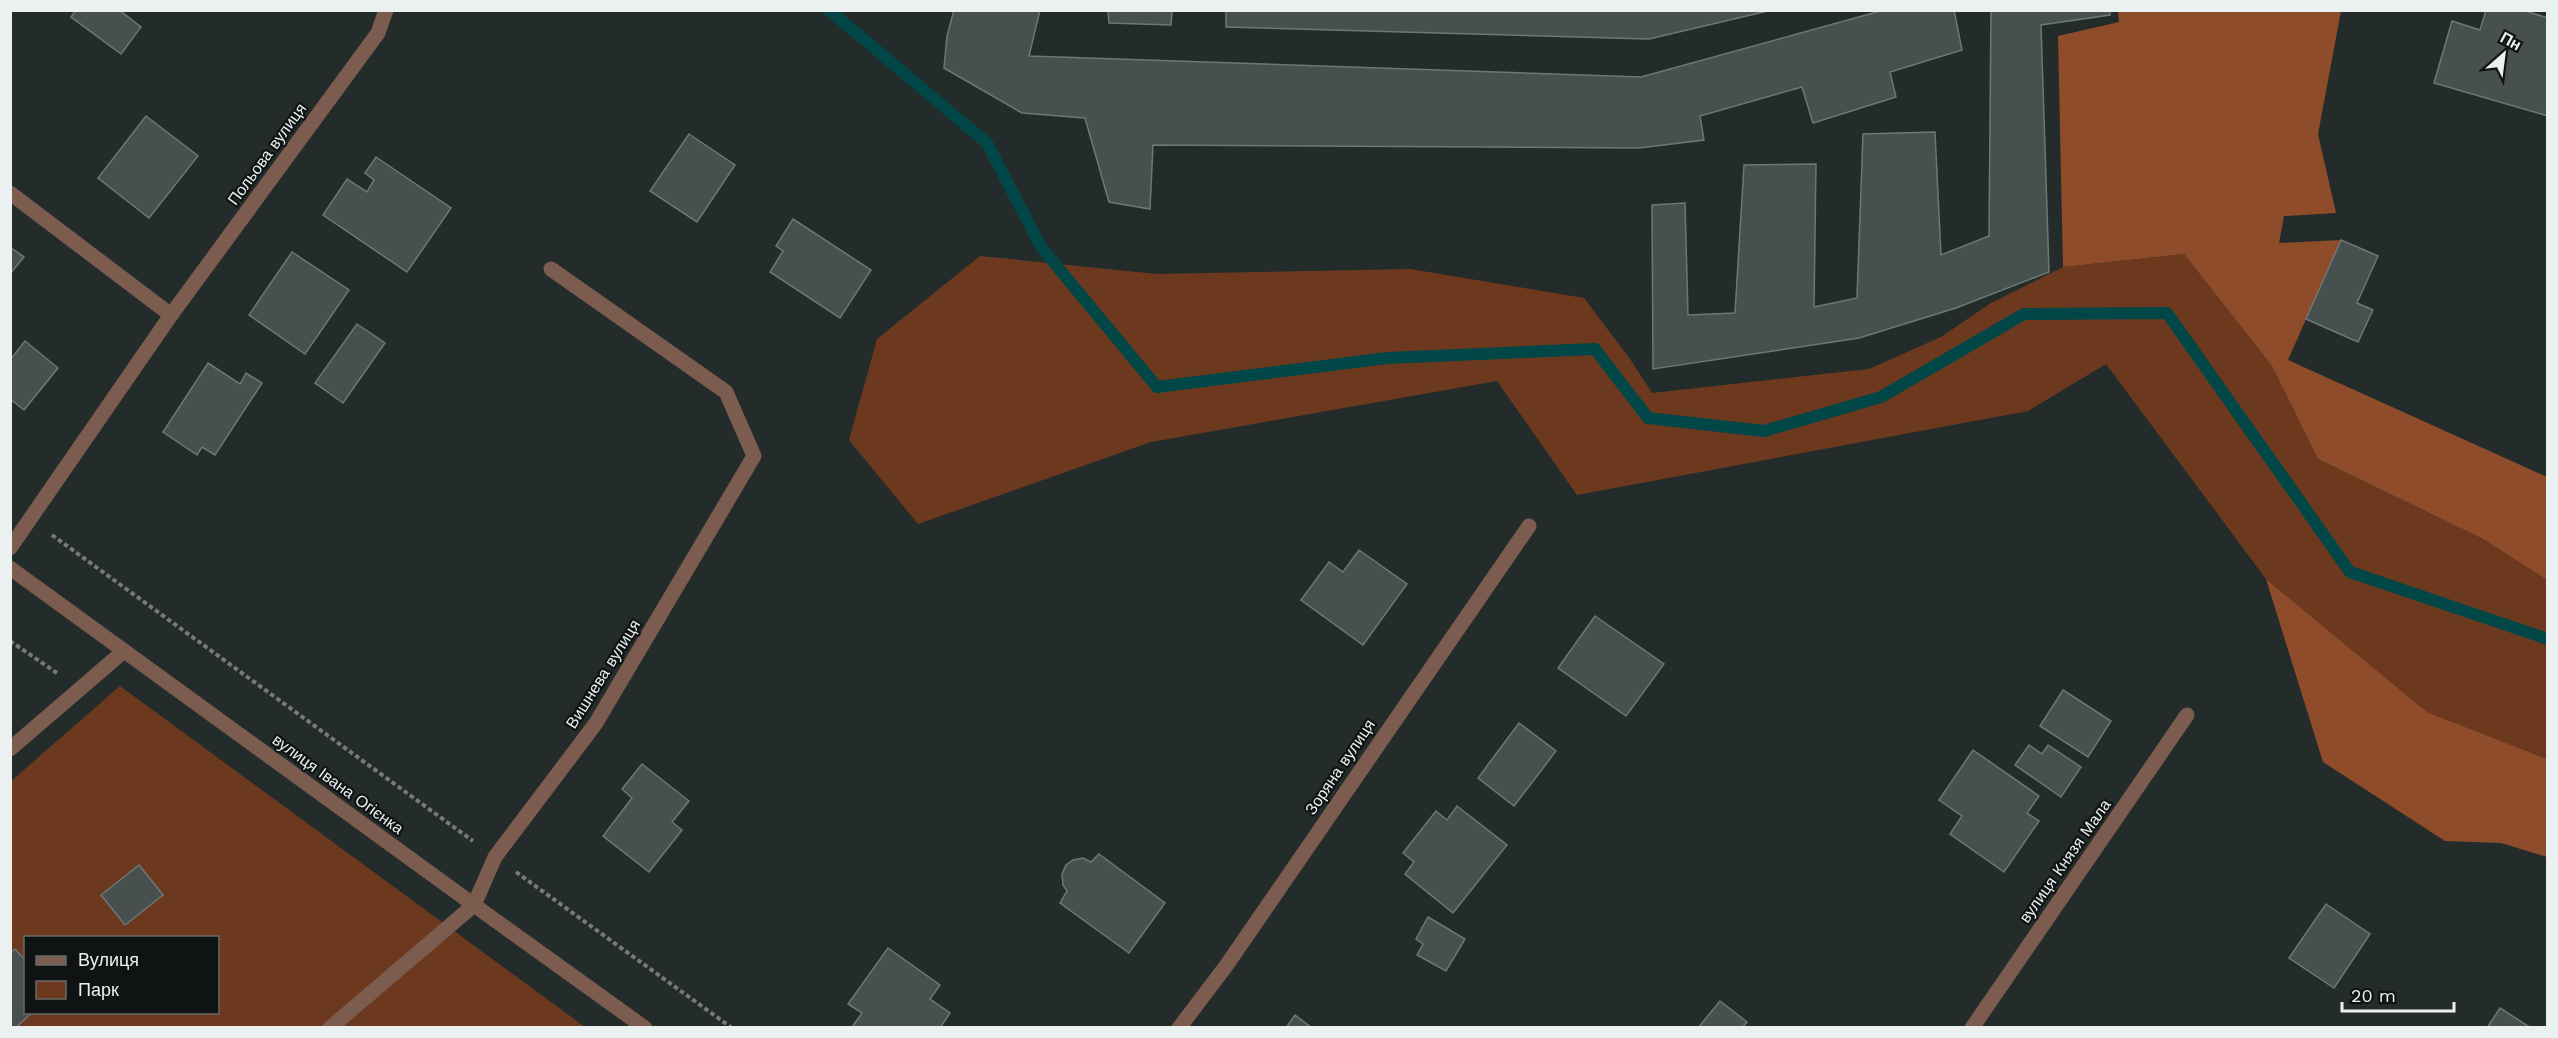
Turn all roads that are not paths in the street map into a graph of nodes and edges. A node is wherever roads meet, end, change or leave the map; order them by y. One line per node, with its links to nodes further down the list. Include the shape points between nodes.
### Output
1 (386, 10): 4 (street, Польова вулиця, via 378,33)
2 (10, 192): 4 (street)
3 (551, 269): 11 (street, Вишнева вулиця, via 726,392 754,456 596,723 495,856)
4 (171, 315): 6 (street, Польова вулиця)
5 (1529, 526): 14 (street, Зоряна вулиця, via 1226,966)
6 (10, 548)
7 (10, 568): 8 (street, вулиця Івана Огієнка)
8 (124, 651): 10 (street); 11 (street, вулиця Івана Огієнка)
9 (2187, 715): 15 (street, вулиця Князя Мала)
10 (10, 749)
11 (474, 905): 12 (street); 13 (street, вулиця Івана Огієнка)
12 (330, 1028)
13 (645, 1028)
14 (1179, 1028)
15 (1972, 1028)

